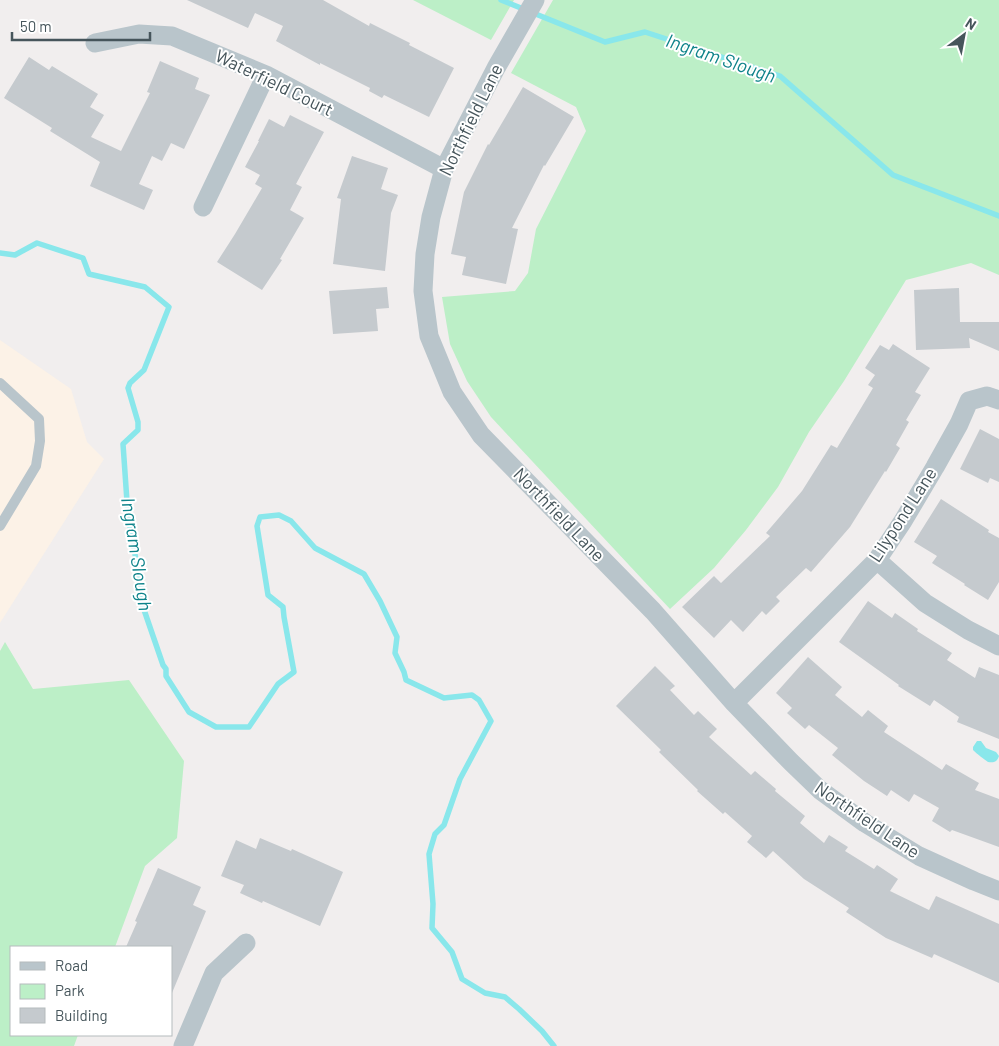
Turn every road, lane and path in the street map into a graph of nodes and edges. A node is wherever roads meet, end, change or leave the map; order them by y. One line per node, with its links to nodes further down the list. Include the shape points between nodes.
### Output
1 (535, 0): 4 (street, Northfield Lane)
2 (95, 43): 3 (street, Waterfield Court, via 139,34 172,36)
3 (266, 75): 4 (street, Waterfield Court); 5 (street)
4 (444, 170): 11 (street, Northfield Lane, via 431,217 423,291 429,336 452,392 481,435 653,611)
5 (203, 207)
6 (0, 384): 8 (lane, via 39,419 40,440 36,466)
7 (999, 400): 9 (street, Lilypond Lane, via 987,396 969,401 930,475)
8 (0, 526)
9 (877, 560): 10 (street, via 925,602); 11 (street, Lilypond Lane)
10 (999, 646)
11 (734, 702): 12 (street, Northfield Lane, via 820,790 865,822 919,856)
12 (999, 890)
13 (246, 944): 14 (street, via 214,973)
14 (183, 1046)

